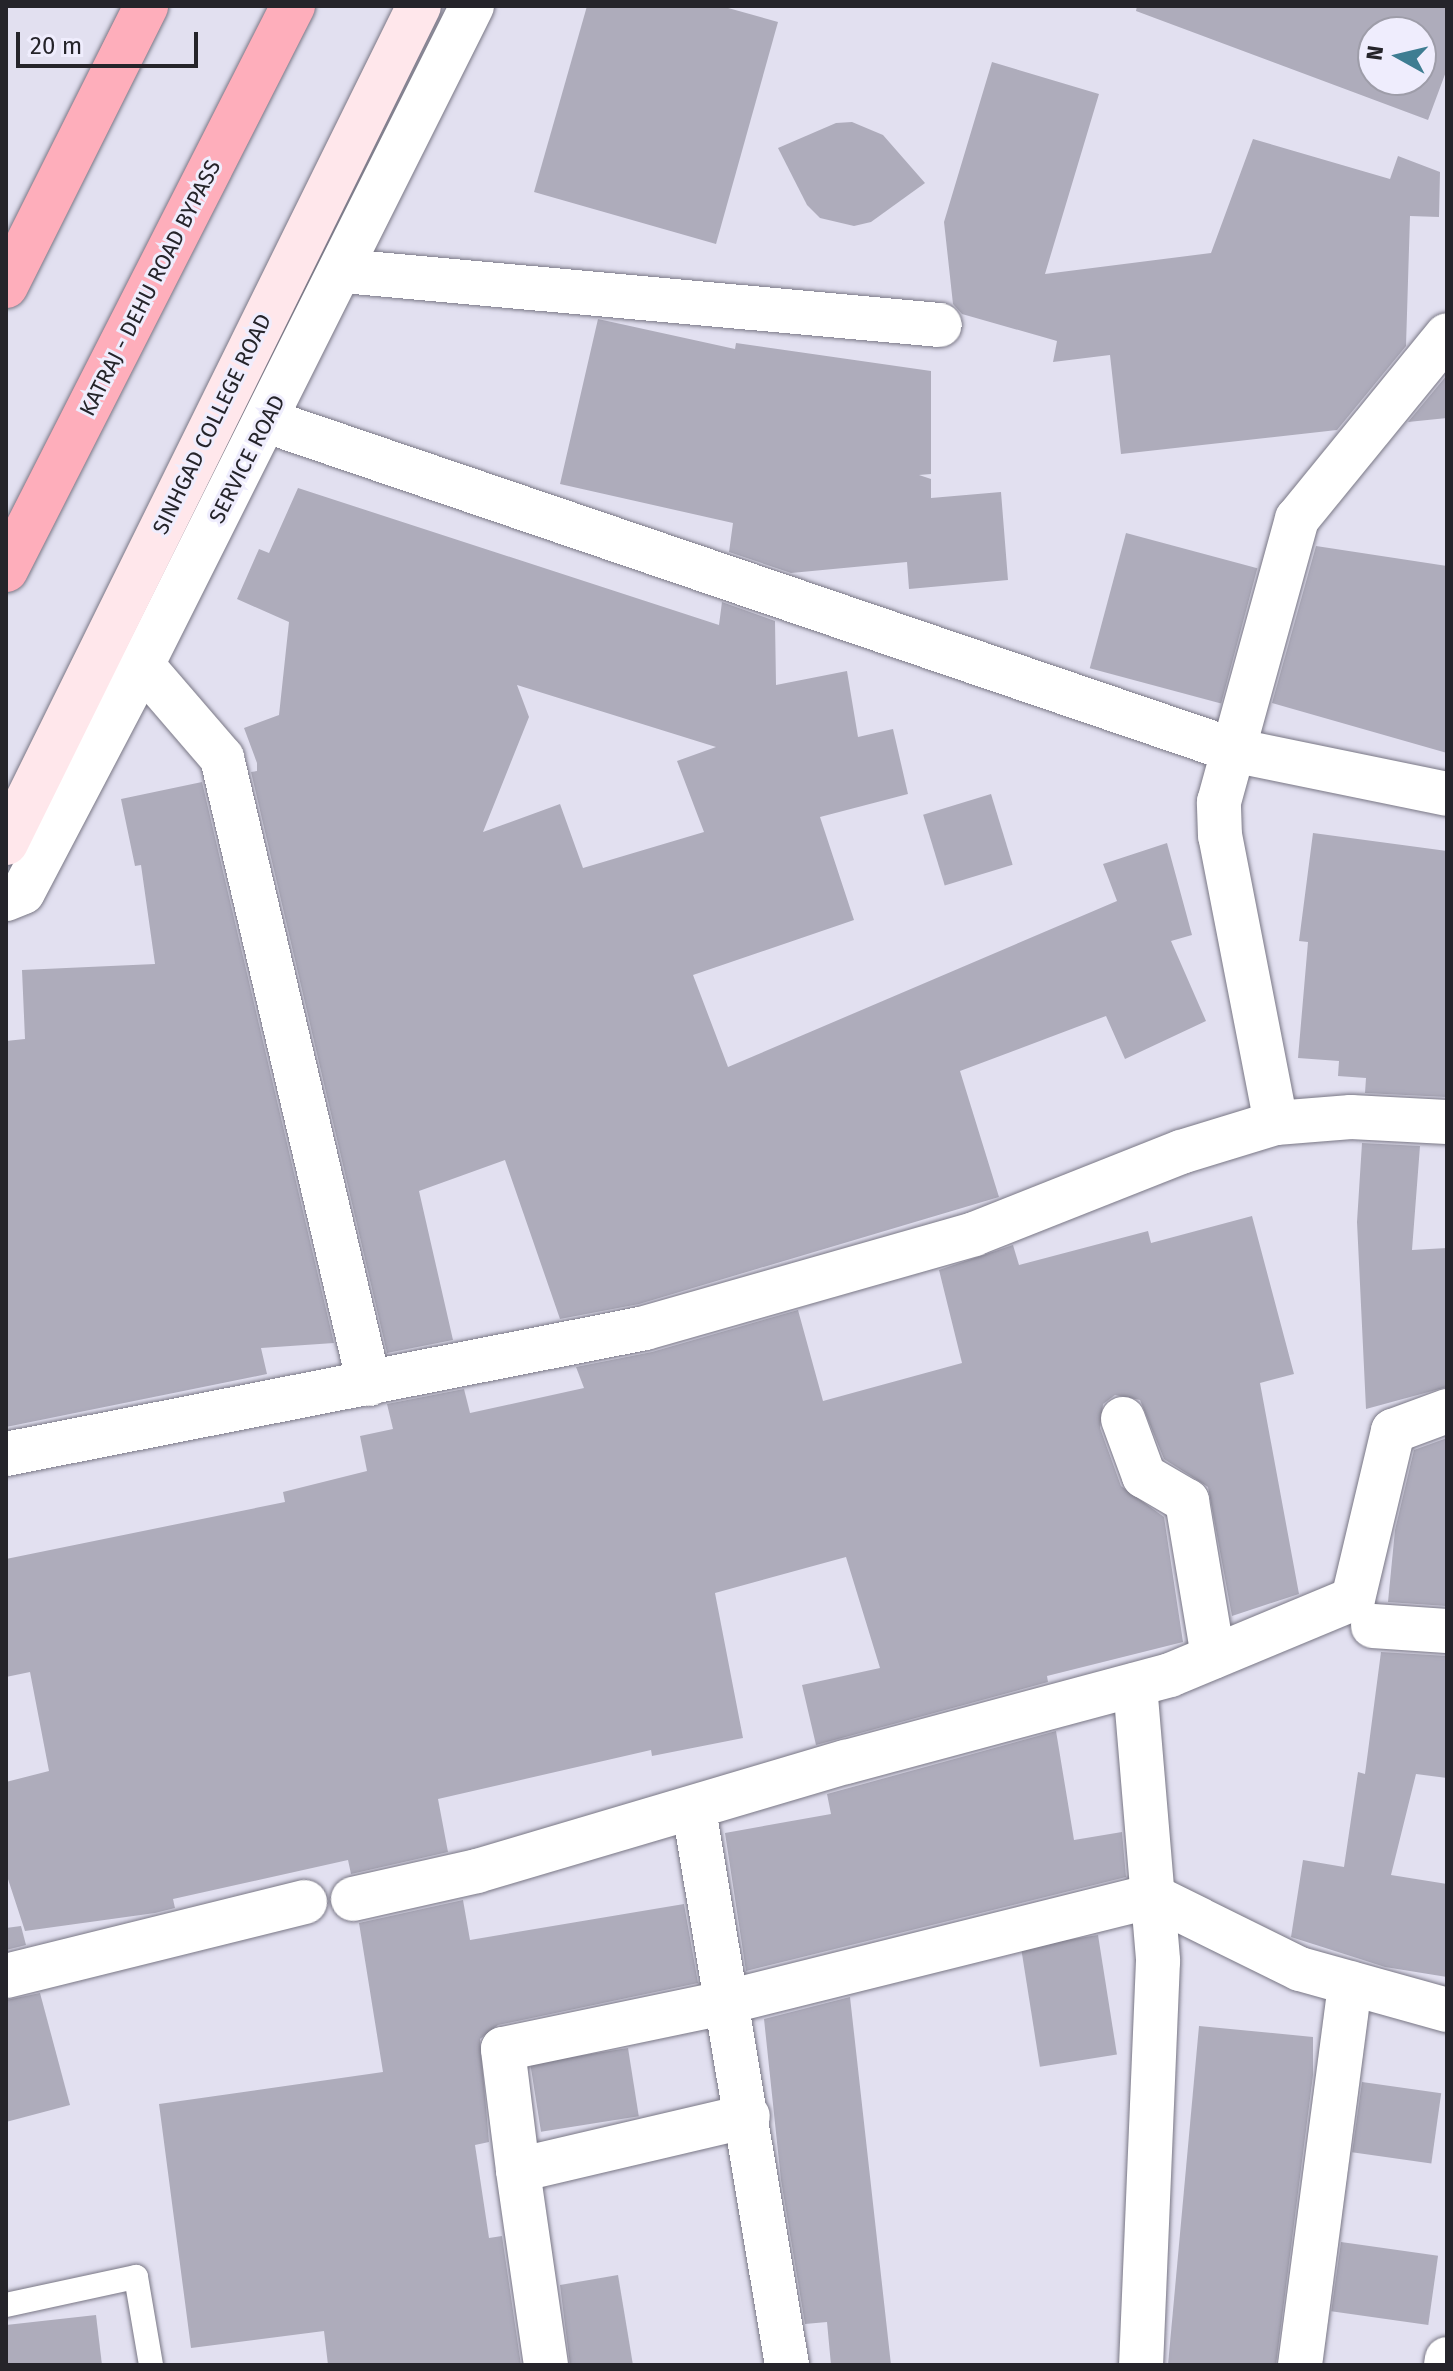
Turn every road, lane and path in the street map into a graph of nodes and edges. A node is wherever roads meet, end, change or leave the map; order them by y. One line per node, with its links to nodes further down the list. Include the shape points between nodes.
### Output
1 (146, 6): 6 (highway)
2 (293, 6): 10 (highway, KATRAJ - DEHU ROAD BYPASS)
3 (419, 6): 14 (street, SINHGAD COLLEGE ROAD)
4 (472, 6): 5 (street, SERVICE ROAD)
5 (343, 271): 7 (street); 9 (street, SERVICE ROAD)
6 (6, 286)
7 (940, 325)
8 (1447, 335): 12 (street, via 1297,519)
9 (267, 421): 11 (street, SERVICE ROAD); 12 (street)
10 (6, 570)
11 (142, 665): 15 (street, SERVICE ROAD, via 23,892); 18 (street, via 222,758)
12 (1233, 750): 13 (street); 17 (street, via 1219,802 1220,836)
13 (1447, 794)
14 (6, 843)
15 (6, 899)
16 (1447, 1122): 17 (street, via 1351,1117)
17 (1276, 1123): 18 (street, via 1181,1152 974,1234 645,1328)
18 (369, 1384): 21 (street)
19 (1447, 1411): 24 (street, via 1393,1431 1353,1599)
20 (1123, 1419): 24 (street, via 1144,1476 1187,1501)
21 (6, 1454)
22 (1373, 1626): 23 (street)
23 (1447, 1631)
24 (1213, 1657): 25 (street)
25 (1135, 1685): 26 (street, via 846,1762); 27 (street)
26 (694, 1810): 28 (street); 32 (street)
27 (1152, 1896): 31 (street, via 1262,1953); 32 (street); 41 (street, via 1158,1961)
28 (353, 1899)
29 (305, 1902): 30 (street)
30 (6, 1976)
31 (1350, 1983): 33 (street); 42 (street)
32 (727, 2002): 34 (street); 35 (street, via 503,2049)
33 (1447, 2010)
34 (748, 2116): 35 (street); 40 (street)
35 (518, 2170): 39 (street)
36 (6, 2305): 38 (lane, via 136,2277)
37 (1447, 2359): 43 (street)
38 (151, 2365)
39 (546, 2365)
40 (787, 2365)
41 (1141, 2365)
42 (1300, 2365)
43 (1446, 2365)

